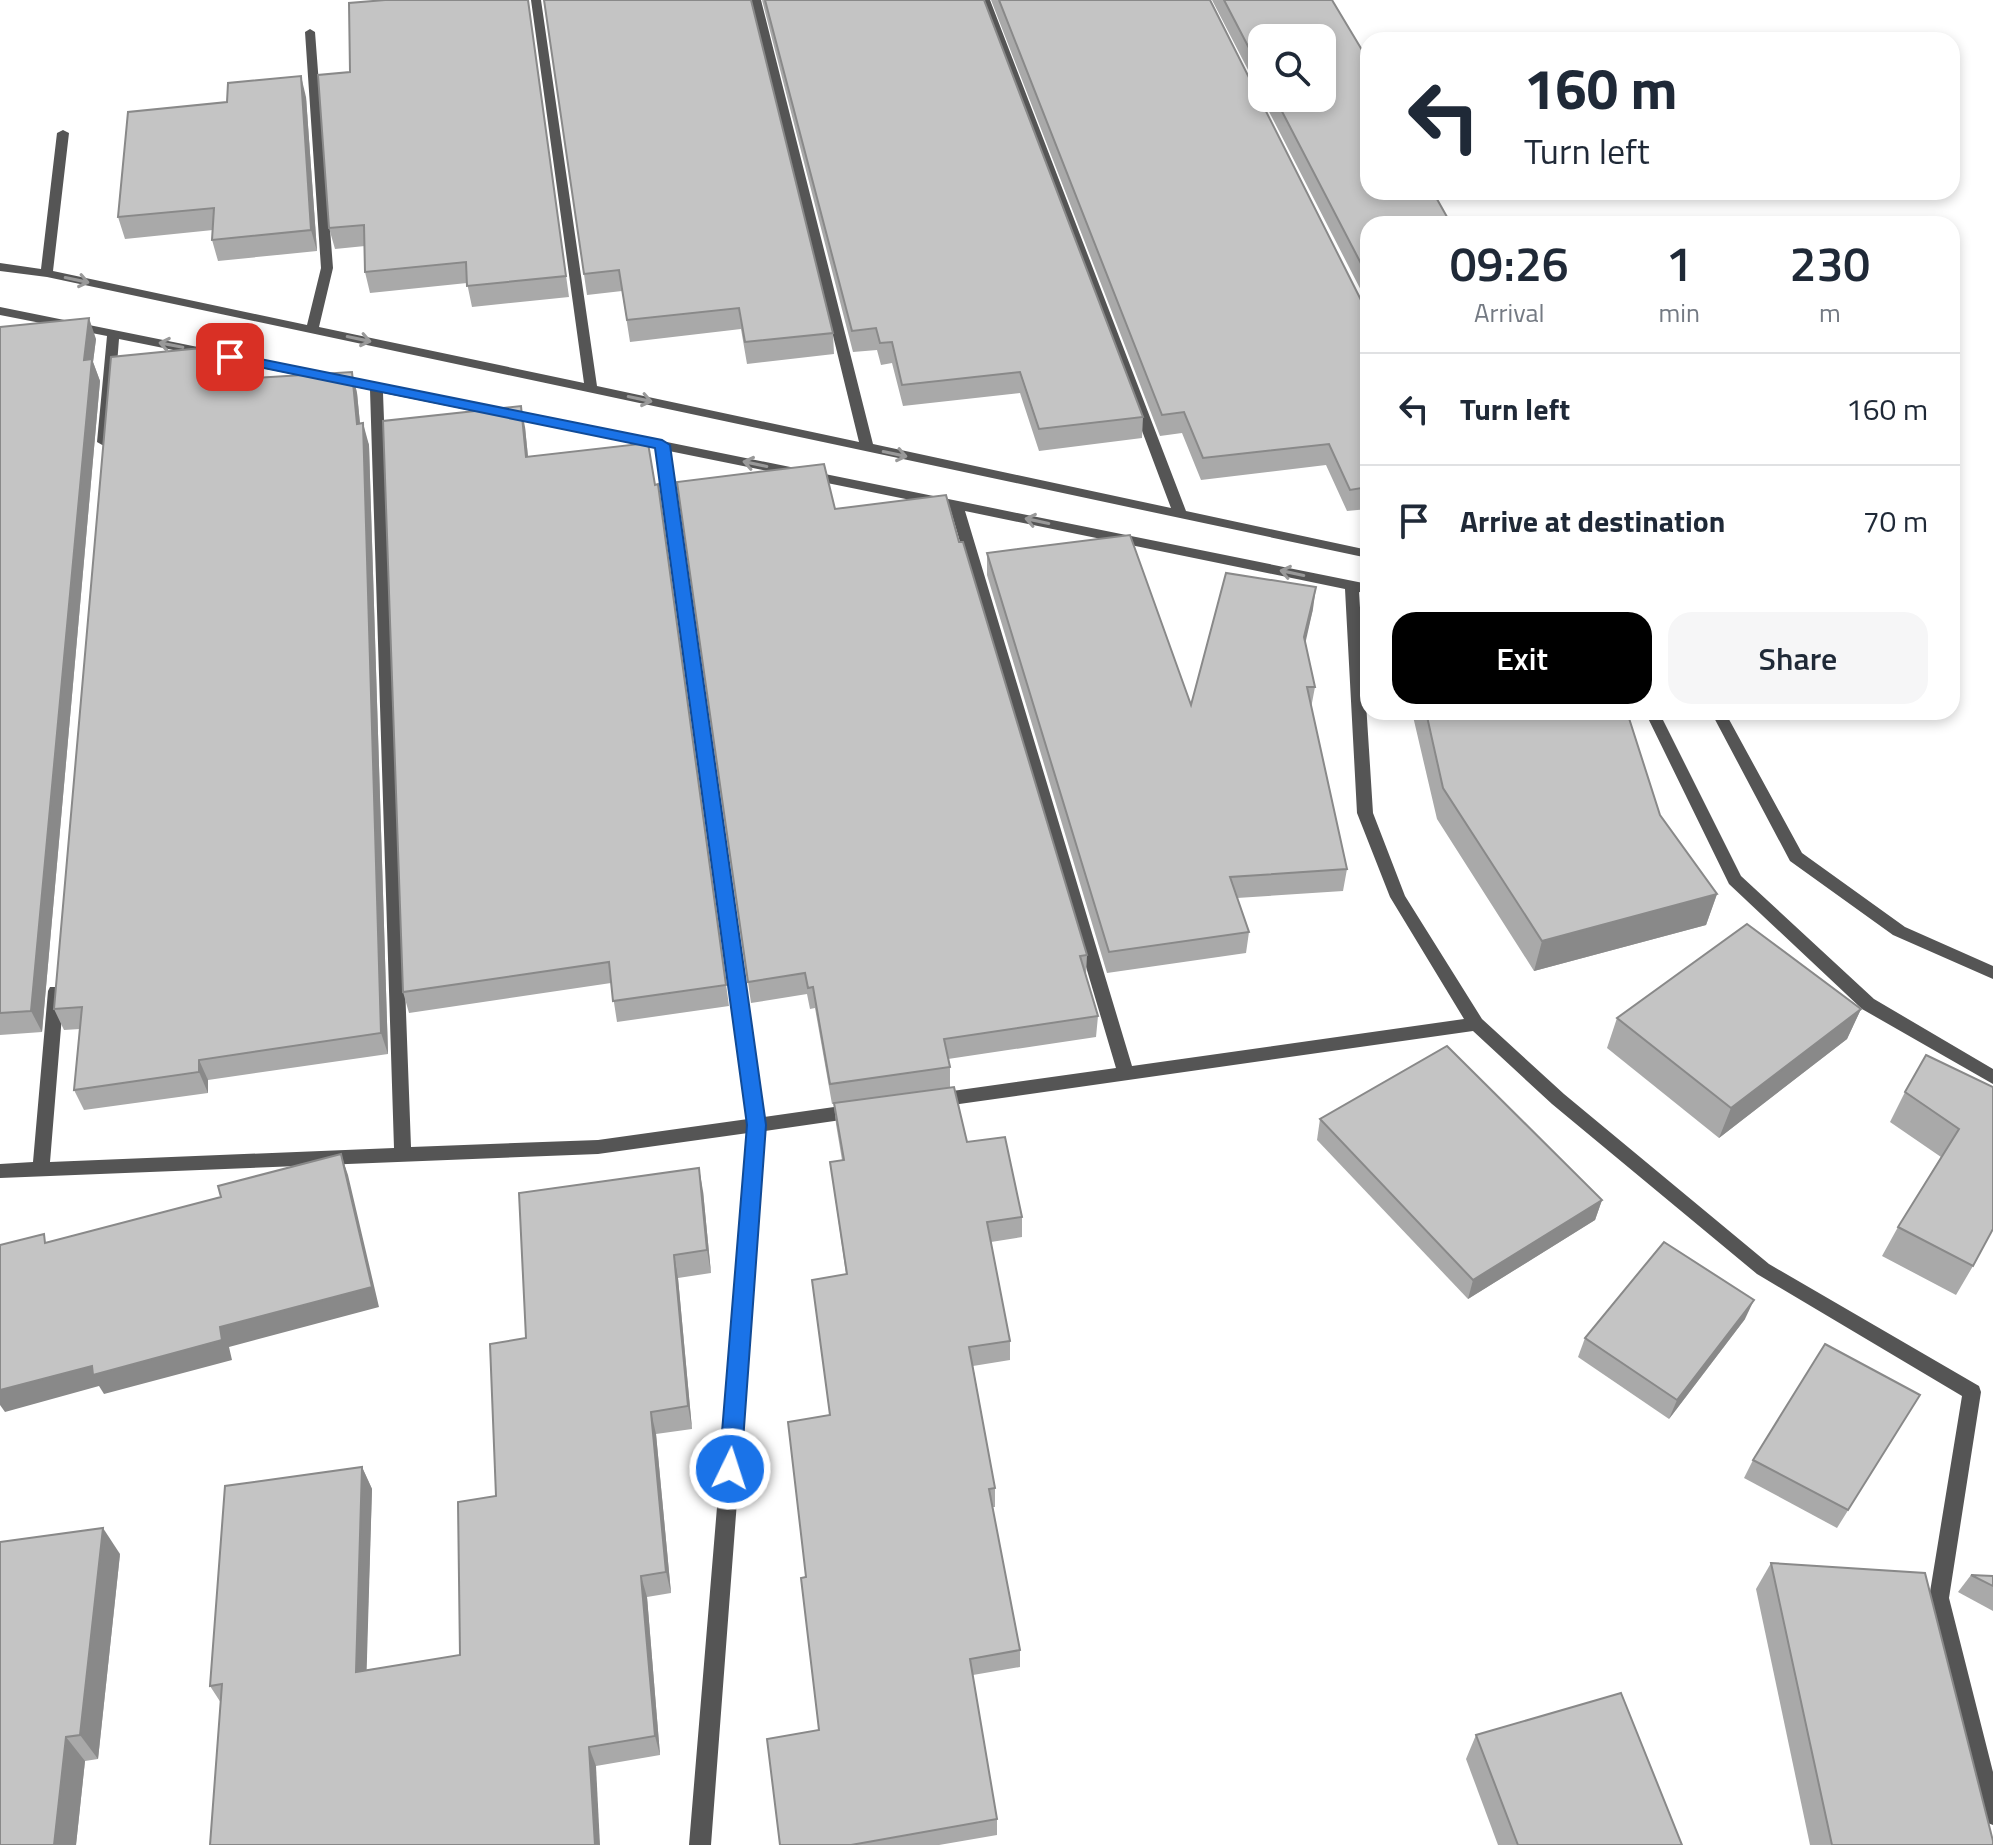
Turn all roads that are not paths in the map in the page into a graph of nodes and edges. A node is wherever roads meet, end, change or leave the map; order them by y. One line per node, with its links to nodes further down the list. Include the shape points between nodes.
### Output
1 (536, 0): 12 (street)
2 (756, 0): 14 (street)
3 (985, 0): 17 (street)
4 (310, 32): 9 (street, via 327,268)
5 (63, 133): 7 (street)
6 (0, 267): 7 (street)
7 (47, 273): 9 (street, one-way to 9)
8 (0, 311): 10 (street)
9 (312, 329): 12 (street, one-way to 12)
10 (113, 334): 11 (street, one-way to 10); 15 (street)
11 (376, 387): 13 (street); 31 (street)
12 (591, 389): 14 (street, one-way to 14)
13 (662, 445): 16 (street, one-way to 13); 30 (street)
14 (867, 448): 17 (street, one-way to 17)
15 (102, 460)
16 (956, 505): 19 (street, one-way to 16); 26 (street)
17 (1180, 514): 18 (street)
18 (1360, 552)
19 (1360, 587)
20 (1363, 720): 25 (street, via 1365,813 1398,897)
21 (1656, 720): 27 (street, via 1735,880 1868,1004)
22 (1722, 720): 23 (street, via 1796,857 1899,931)
23 (1993, 973)
24 (57, 980): 32 (street)
25 (1476, 1024): 26 (street); 34 (street, via 1763,1269 1972,1392 1939,1598)
26 (1126, 1073): 28 (street)
27 (1993, 1077)
28 (926, 1101)
29 (880, 1108): 30 (street)
30 (757, 1125): 31 (street, via 598,1147); 35 (street)
31 (403, 1155): 32 (street)
32 (41, 1169): 33 (street)
33 (0, 1171)
34 (1993, 1814)
35 (700, 1845)

